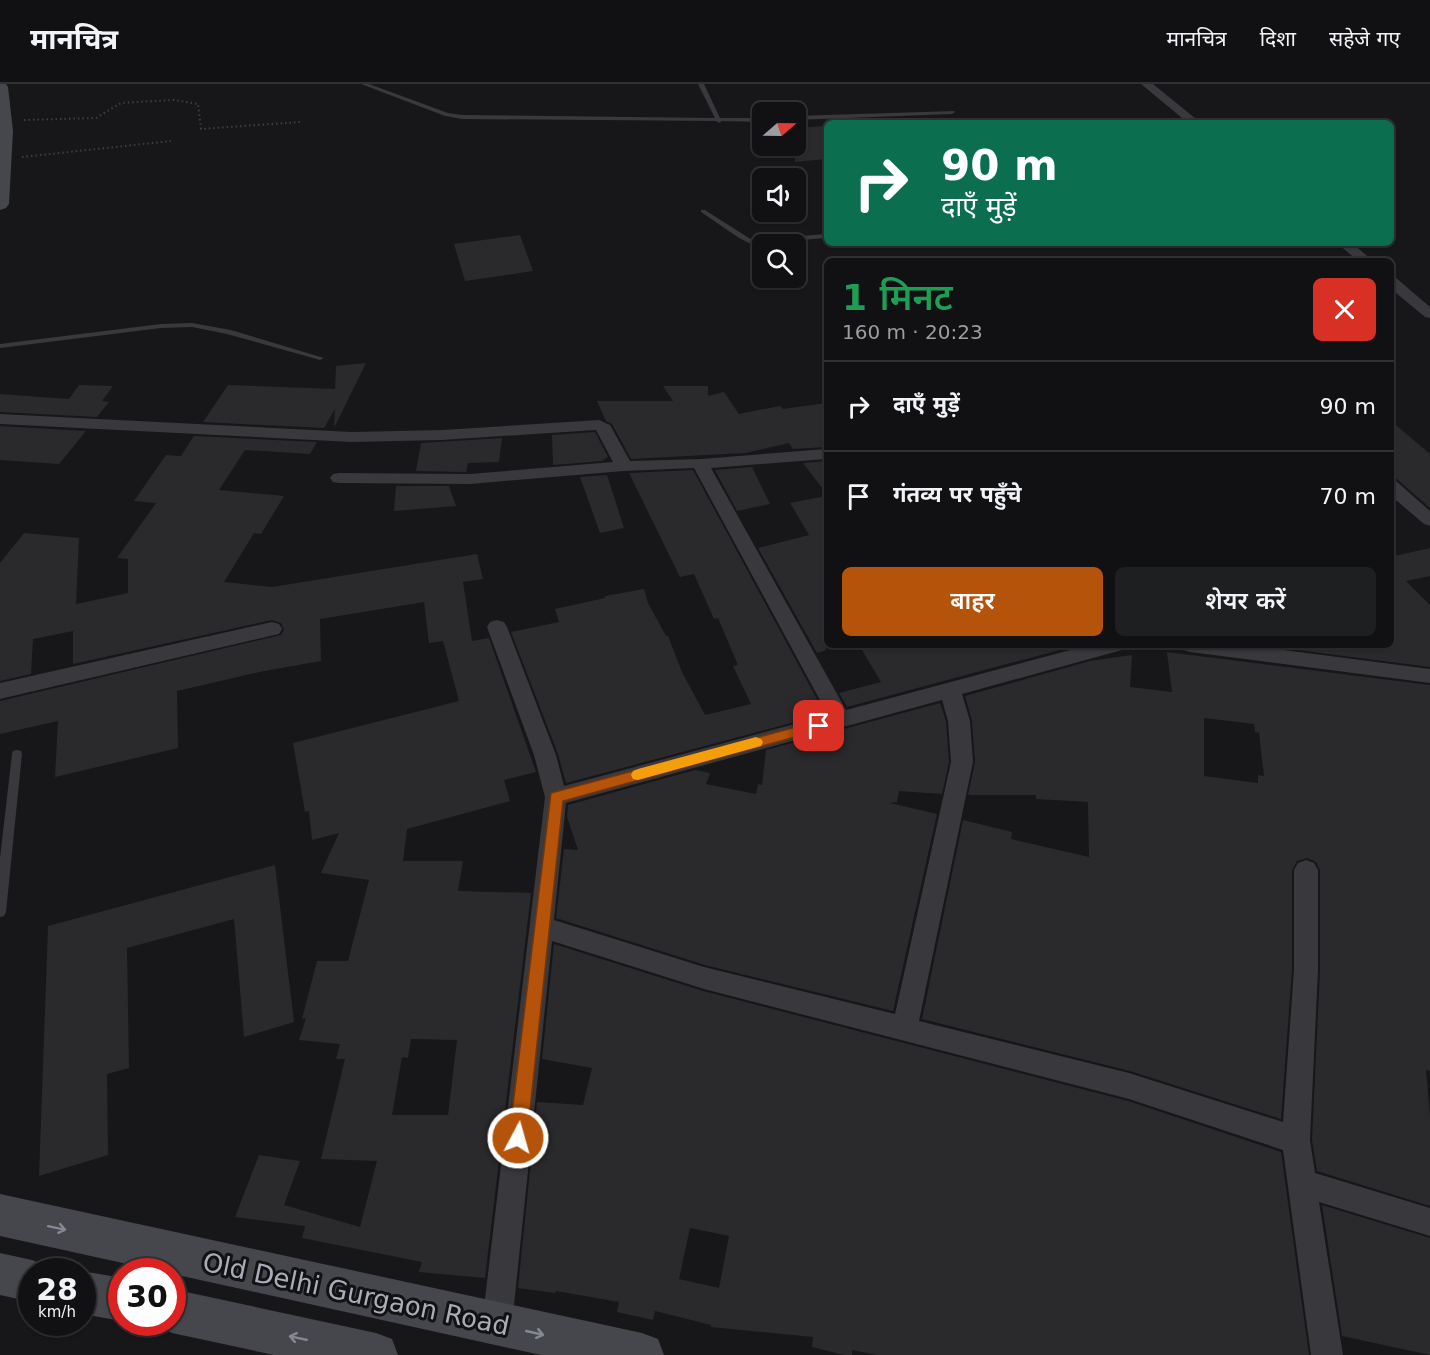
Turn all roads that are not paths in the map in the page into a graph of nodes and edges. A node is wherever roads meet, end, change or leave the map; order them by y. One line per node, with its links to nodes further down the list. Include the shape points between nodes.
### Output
1 (364, 84): 10 (lane, via 462,117)
2 (701, 84): 10 (lane)
3 (1146, 84): 9 (street)
4 (0, 87): 11 (main road, via 5,121)
5 (952, 112): 8 (lane)
6 (806, 118): 8 (lane)
7 (752, 120): 10 (lane)
8 (839, 120)
9 (1191, 120)
10 (719, 121)
11 (0, 204)
12 (703, 211): 13 (lane, via 752,242)
13 (824, 236)
14 (1348, 246): 15 (street)
15 (1362, 258)
16 (1394, 283): 17 (street)
17 (1430, 314)
18 (0, 346): 19 (lane, via 192,325)
19 (320, 358)
20 (0, 419): 23 (street, via 352,437 597,425 604,428)
21 (824, 454): 22 (street)
22 (700, 465): 23 (street); 34 (street)
23 (624, 466): 24 (street, via 470,479)
24 (339, 478)
25 (1394, 488): 26 (street)
26 (1430, 520)
27 (497, 627): 36 (street, via 545,755)
28 (272, 629): 33 (street)
29 (1104, 648): 32 (street)
30 (1213, 648): 31 (street)
31 (1430, 676)
32 (950, 690): 34 (street); 40 (street, via 959,721 962,762)
33 (0, 691)
34 (841, 720): 36 (street)
35 (17, 753): 38 (lane)
36 (556, 797): 39 (street)
37 (1306, 870): 41 (street, via 1306,970)
38 (0, 912)
39 (541, 927): 40 (street, via 704,978); 48 (street)
40 (905, 1028): 41 (street, via 1129,1086)
41 (1296, 1140): 42 (street)
42 (1302, 1183): 44 (street); 51 (street)
43 (0, 1215): 48 (main road, Old Delhi Gurgaon Road, one-way to 48)
44 (1430, 1222)
45 (0, 1274): 46 (main road)
46 (18, 1278)
47 (186, 1314): 49 (main road, one-way to 47)
48 (497, 1324): 50 (main road, Old Delhi Gurgaon Road, one-way to 50)
49 (376, 1355)
50 (642, 1355)
51 (1327, 1355)

